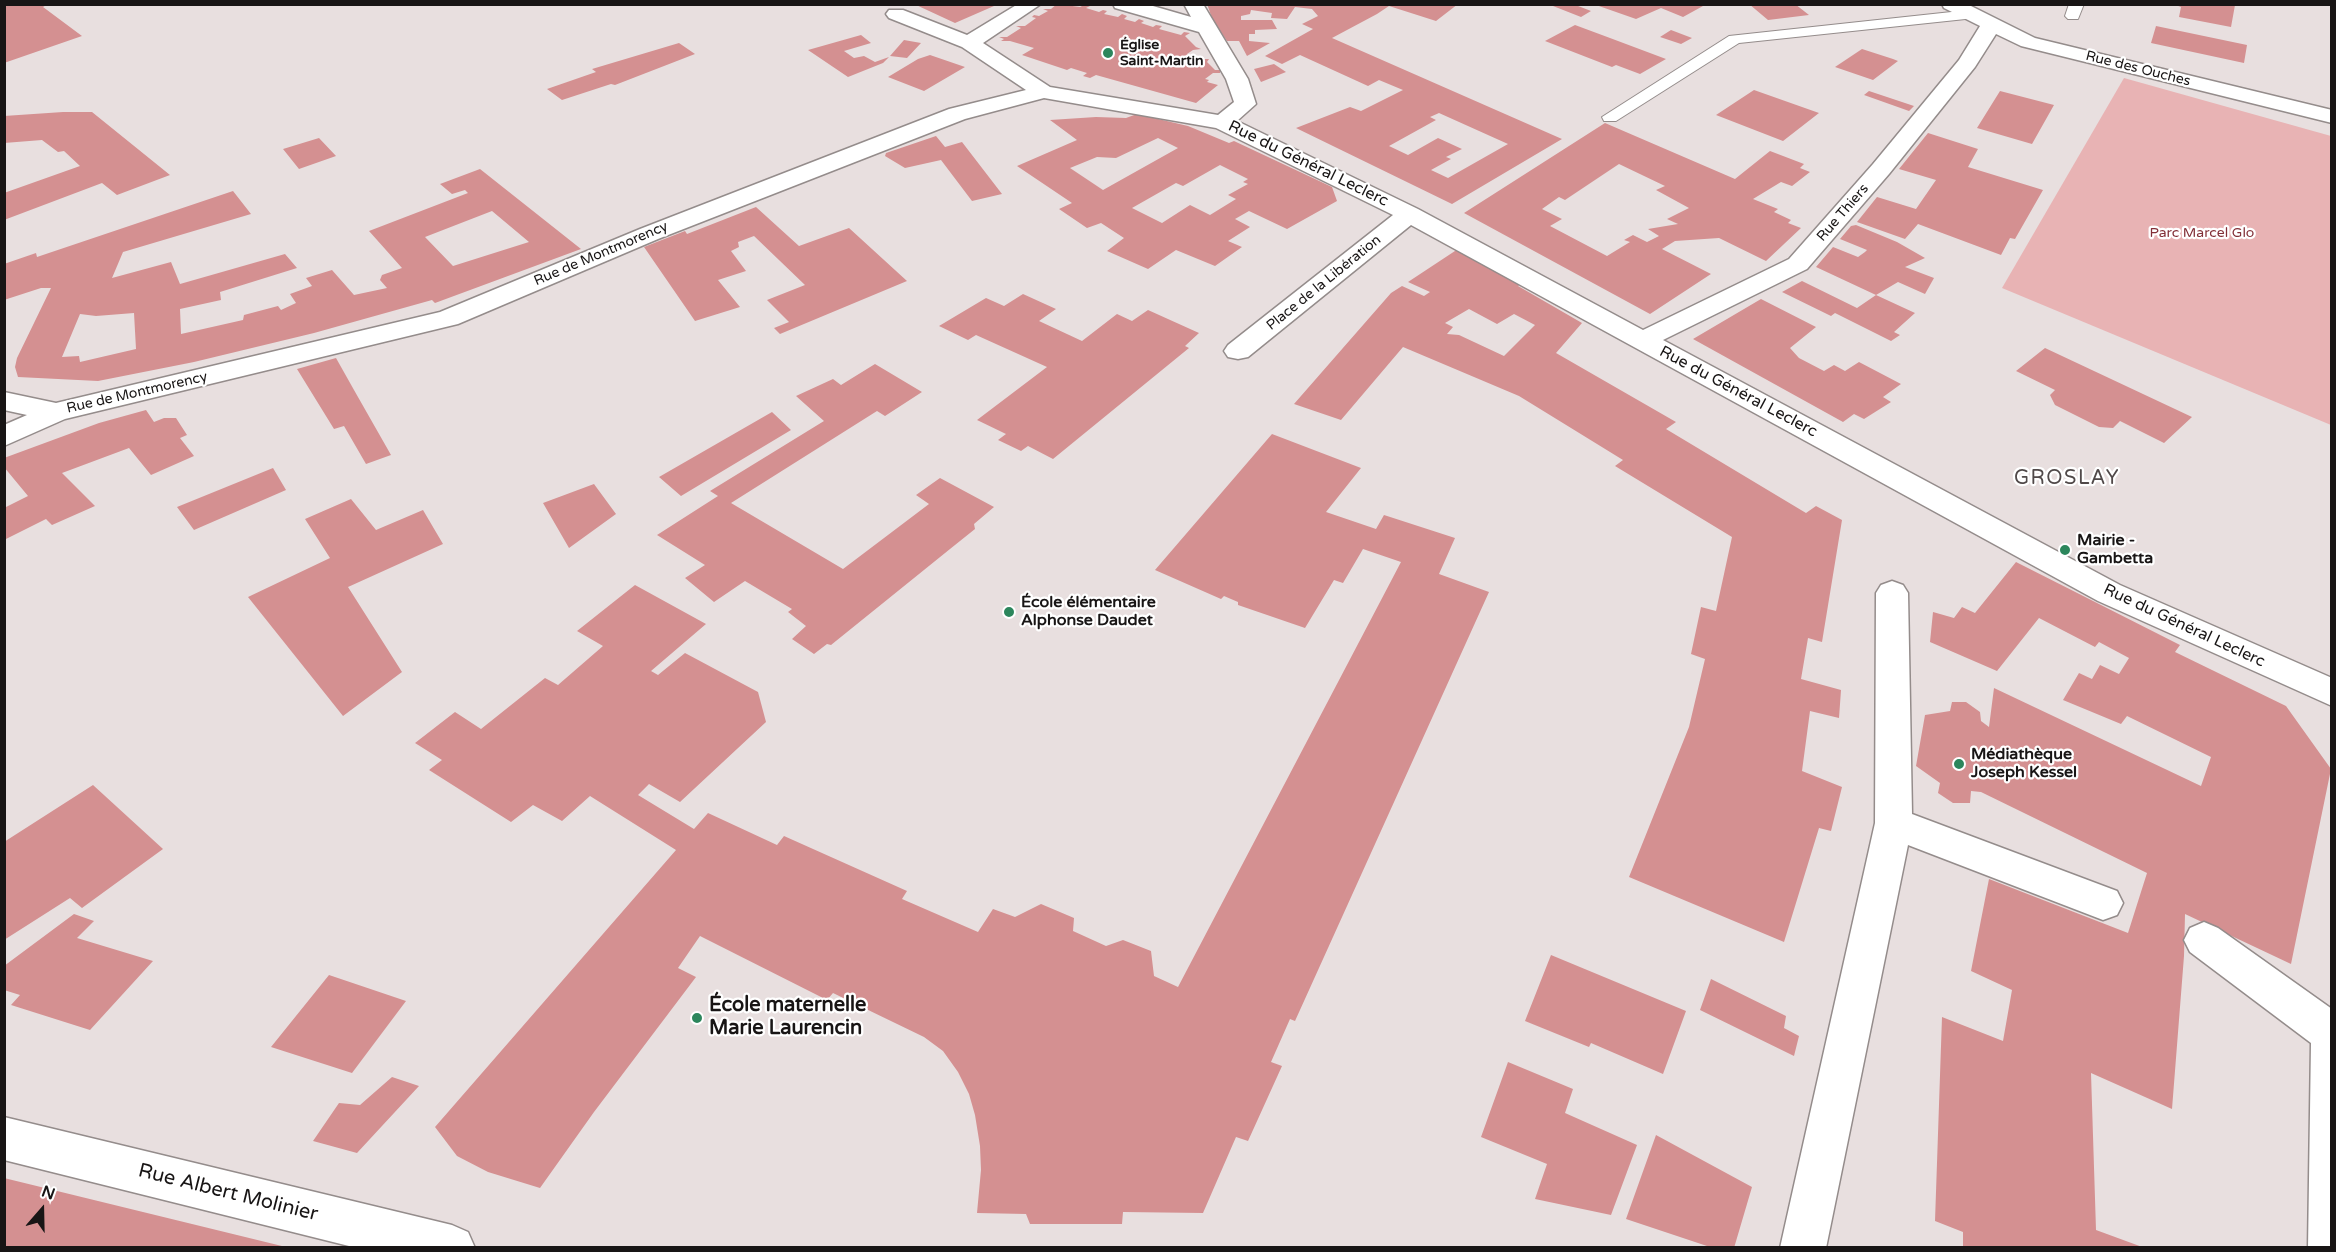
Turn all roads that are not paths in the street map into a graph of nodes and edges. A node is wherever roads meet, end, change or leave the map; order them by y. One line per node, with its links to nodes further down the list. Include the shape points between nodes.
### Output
1 (1032, 4): 7 (street)
2 (1122, 4): 6 (street)
3 (1193, 4): 6 (street)
4 (1974, 12): 10 (lane, via 1735,39); 11 (street, Rue des Ouches, via 2028,42); 14 (street, Rue Thiers, via 1968,63 1798,264)
5 (896, 14): 7 (street)
6 (1208, 28): 12 (street, via 1237,79 1245,104)
7 (969, 43): 8 (street)
8 (1044, 92): 9 (street, Rue de Montmorency); 17 (street, Rue de Montmorency, via 946,118 649,234 449,318)
9 (1140, 106): 12 (street, Rue du Général Leclerc)
10 (1610, 117)
11 (2331, 117)
12 (1222, 122): 13 (street, Rue du Général Leclerc)
13 (1409, 214): 14 (street, Rue du Général Leclerc); 15 (street, Place de la Libération)
14 (1643, 340): 20 (street, Rue du Général Leclerc, via 2109,593)
15 (1238, 351)
16 (4, 401): 17 (street, Rue de Montmorency)
17 (56, 412): 18 (street, Rue de Montmorency)
18 (4, 437)
19 (1892, 593): 21 (street)
20 (2331, 693)
21 (1894, 823): 22 (street); 27 (street)
22 (2103, 903)
23 (2204, 940): 24 (street)
24 (2331, 1031): 28 (street)
25 (4, 1138): 26 (street, Rue Albert Molinier)
26 (452, 1248)
27 (1803, 1248)
28 (2331, 1248)

